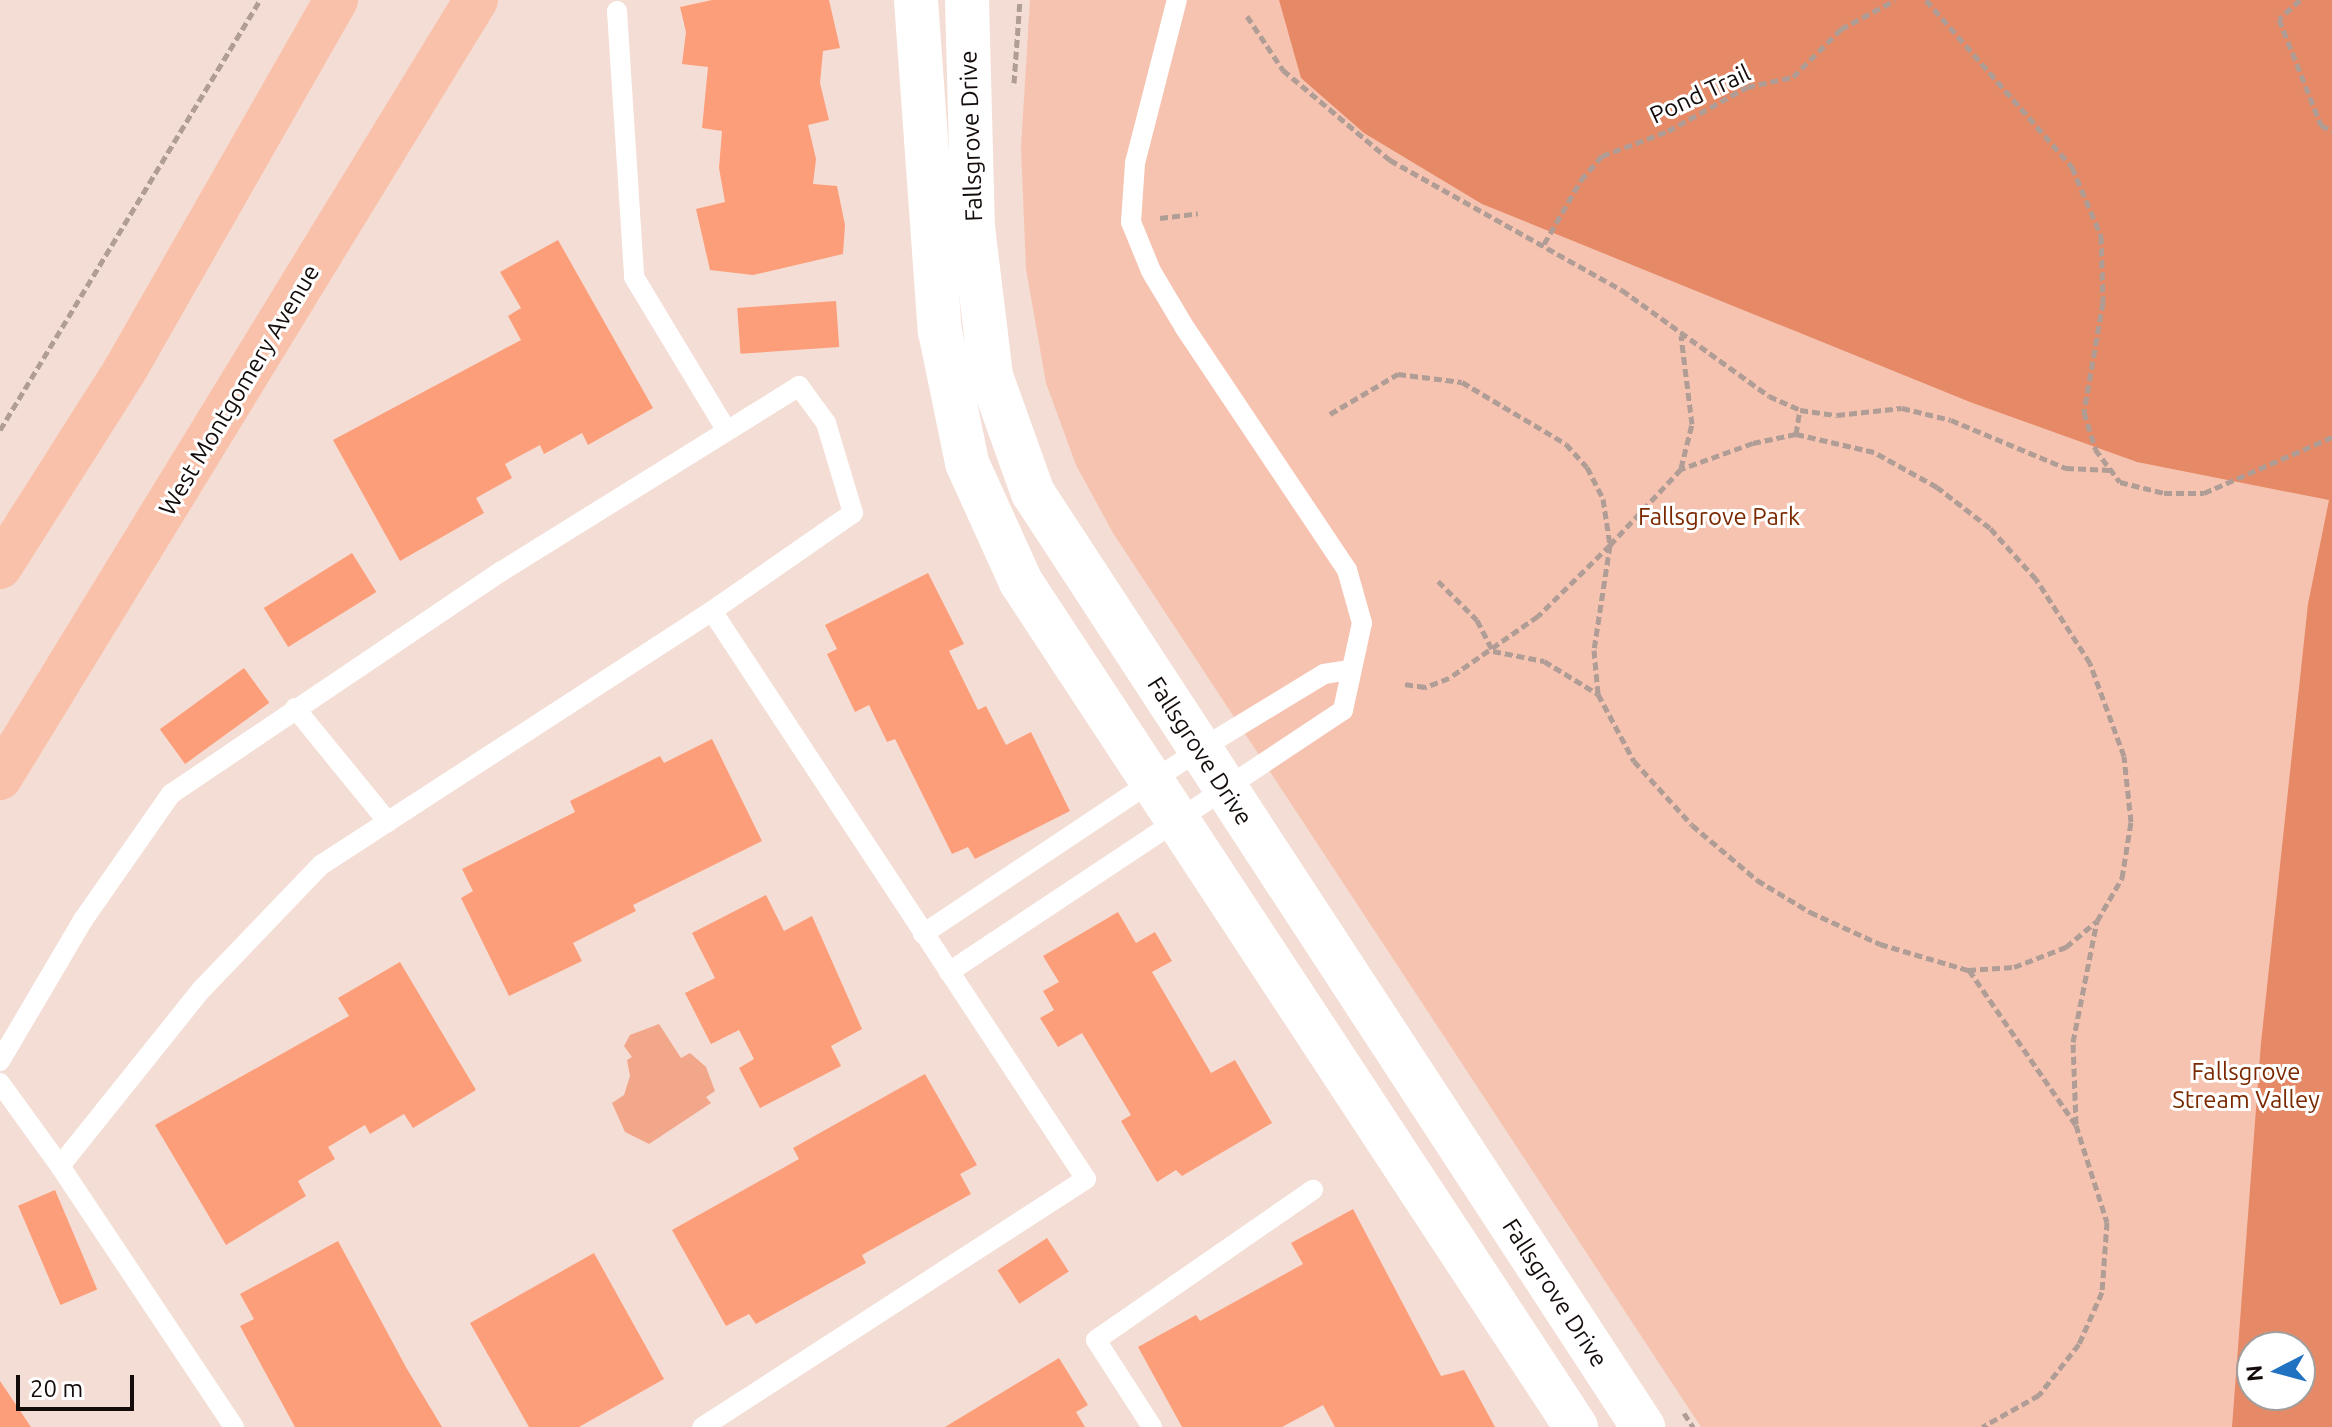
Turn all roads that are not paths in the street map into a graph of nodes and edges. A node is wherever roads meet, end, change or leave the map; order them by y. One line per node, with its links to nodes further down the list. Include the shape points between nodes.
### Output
1 (336, 0): 8 (main road, via 125,370)
2 (476, 0): 13 (main road, West Montgomery Avenue)
3 (916, 0): 14 (street, Fallsgrove Drive, via 940,331 967,463 1021,582)
4 (967, 0): 12 (street, Fallsgrove Drive, via 973,227 991,376 1033,493)
5 (1177, 0): 10 (lane, via 1135,163 1131,222 1151,271 1185,328 1347,570 1362,623)
6 (617, 11): 7 (lane, via 634,277)
7 (725, 428): 9 (lane, via 799,386 826,423 853,513); 11 (lane)
8 (0, 567)
9 (712, 611): 17 (lane); 18 (lane)
10 (1350, 670): 12 (lane, via 1324,674); 15 (lane, via 1343,710)
11 (295, 708): 17 (lane); 20 (lane, via 171,794 83,920)
12 (1199, 750): 14 (lane); 15 (street, Fallsgrove Drive)
13 (0, 778)
14 (1154, 782): 16 (street, Fallsgrove Drive); 18 (lane)
15 (1225, 791): 16 (lane); 28 (street, Fallsgrove Drive)
16 (1178, 820): 19 (lane); 27 (street, Fallsgrove Drive)
17 (388, 822): 22 (lane, via 321,865 202,989)
18 (923, 934): 19 (lane)
19 (949, 972): 25 (lane, via 1086,1179)
20 (0, 1061)
21 (0, 1083): 22 (lane)
22 (60, 1166): 24 (lane)
23 (1313, 1190): 26 (lane, via 1096,1340)
24 (234, 1427)
25 (702, 1427)
26 (1152, 1427)
27 (1576, 1427)
28 (1643, 1427)

